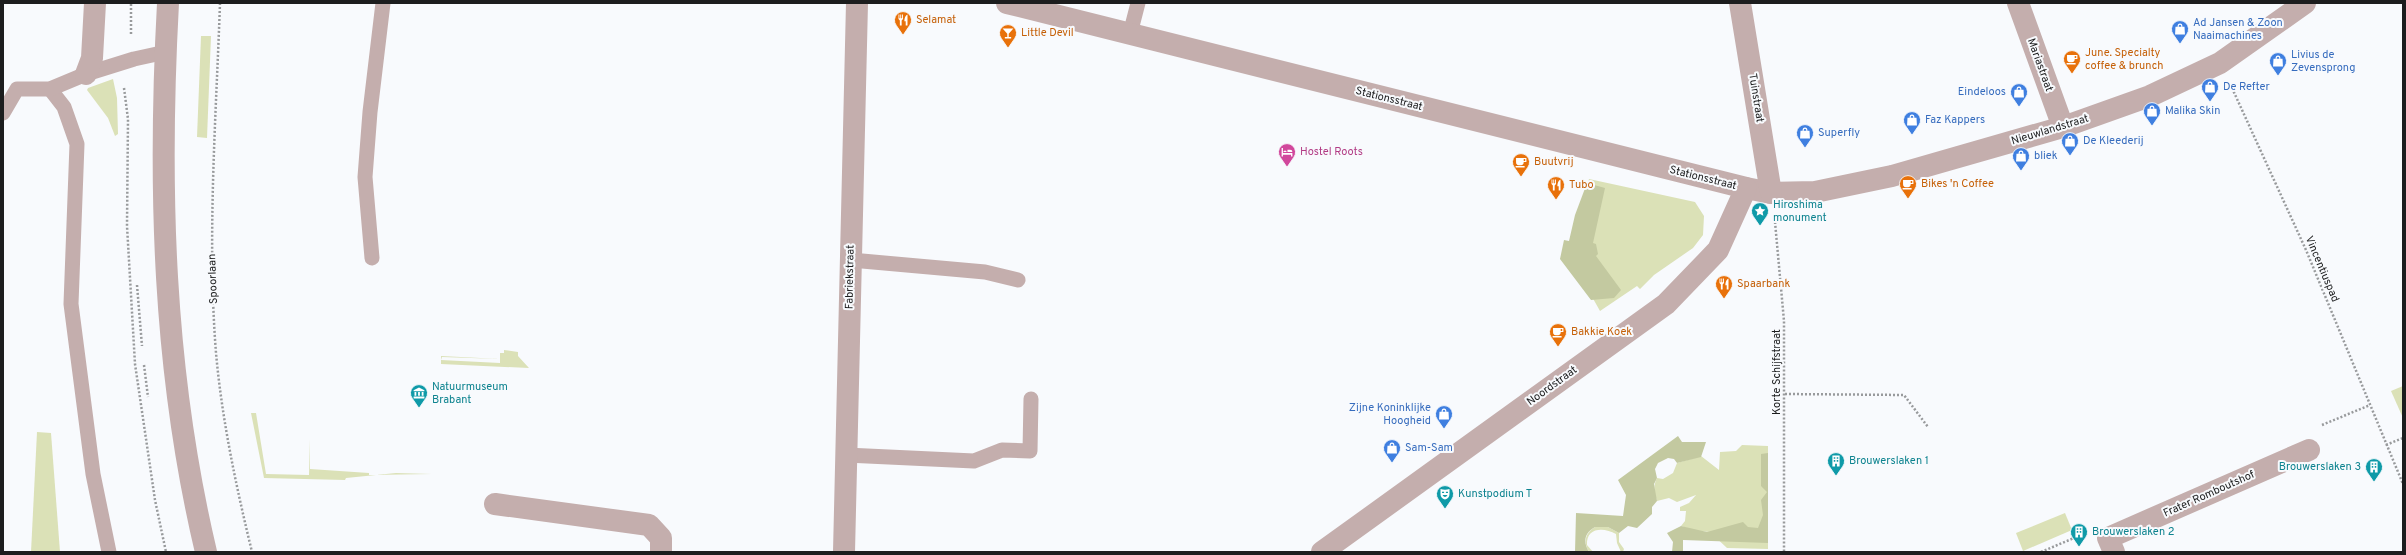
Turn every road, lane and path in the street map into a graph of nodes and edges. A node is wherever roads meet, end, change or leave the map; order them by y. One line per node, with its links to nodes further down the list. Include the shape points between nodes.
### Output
1 (95, 3): 15 (street, via 92,58)
2 (168, 3): 12 (street)
3 (220, 3): 41 (path, Spoorlaan, via 212,233 216,354 235,484)
4 (384, 3): 21 (lane, via 370,112 365,177)
5 (858, 3): 22 (street, Fabriekstraat)
6 (1007, 3): 11 (street, Stationsstraat)
7 (1138, 3): 11 (lane)
8 (1740, 3): 20 (street, Tuinstraat)
9 (2018, 3): 18 (street, Mariastraat)
10 (2305, 3): 14 (street, Nieuwlandstraat)
11 (1130, 34): 19 (street, Stationsstraat)
12 (166, 52): 13 (lane); 40 (street, via 164,196 170,342 186,455)
13 (120, 63): 15 (lane); 39 (path, via 128,120 126,226 135,364 155,500)
14 (2220, 63): 18 (street, Nieuwlandstraat, via 2150,96); 26 (path, Vincentiuspad, via 2306,250)
15 (86, 74): 16 (lane)
16 (50, 89): 17 (lane, via 17,89); 38 (lane, via 64,107 77,144 71,304 93,474)
17 (3, 113)
18 (2063, 127): 20 (street, Nieuwlandstraat, via 1892,176 1815,192)
19 (1746, 188): 20 (street, Stationsstraat); 43 (street, Noordstraat, via 1718,250 1666,304)
20 (1771, 193): 24 (path, Korte Schijfstraat, via 1784,321)
21 (372, 258)
22 (851, 260): 23 (lane, via 984,272); 32 (street, Fabriekstraat)
23 (1018, 280)
24 (1785, 394): 28 (path, via 1904,395); 44 (path, Korte Schijfstraat)
25 (1031, 399): 32 (lane, via 1030,451 1002,450 974,462)
26 (2370, 405): 27 (path); 30 (path, Vincentiuspad)
27 (2320, 426)
28 (1928, 427)
29 (2403, 438): 30 (path)
30 (2386, 445): 33 (path, Vincentiuspad)
31 (2309, 450): 37 (street, Frater Romboutshof)
32 (846, 455): 42 (street, Fabriekstraat)
33 (2403, 484)
34 (495, 504): 36 (street, via 649,525)
35 (2083, 534): 45 (path)
36 (661, 545)
37 (2111, 545)
38 (109, 552)
39 (166, 552)
40 (206, 552)
41 (252, 552)
42 (844, 552)
43 (1322, 552)
44 (1784, 552)
45 (2041, 552)

